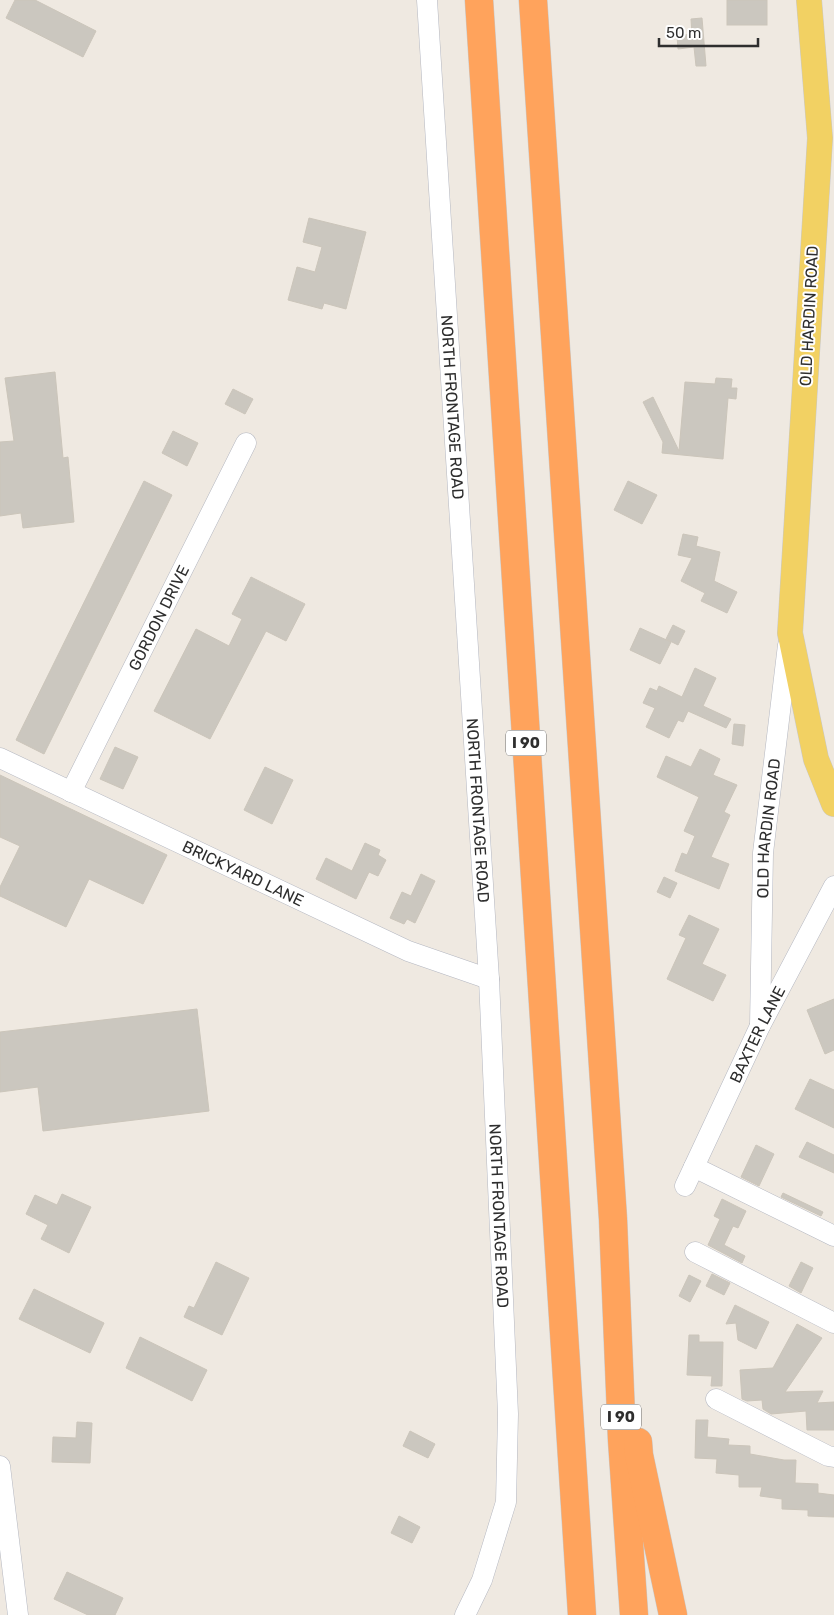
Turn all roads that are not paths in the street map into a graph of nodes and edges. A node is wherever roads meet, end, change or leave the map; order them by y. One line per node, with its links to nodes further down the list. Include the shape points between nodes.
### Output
1 (427, 0): 11 (street, NORTH FRONTAGE ROAD)
2 (479, 0): 22 (highway, I 90)
3 (533, 0): 15 (highway, I 90)
4 (809, 0): 6 (main road, OLD HARDIN ROAD, via 820,138)
5 (246, 443): 8 (street, GORDON DRIVE)
6 (790, 633): 9 (main road, OLD HARDIN ROAD, via 816,759); 12 (street, OLD HARDIN ROAD, via 763,853)
7 (0, 758): 8 (street, BRICKYARD LANE)
8 (71, 792): 11 (street, BRICKYARD LANE, via 408,951)
9 (832, 796)
10 (834, 886): 12 (street, BAXTER LANE)
11 (489, 979): 24 (street, NORTH FRONTAGE ROAD, via 508,1414 506,1502 482,1580)
12 (760, 1026): 13 (street, BAXTER LANE)
13 (694, 1167): 14 (street, BAXTER LANE); 16 (street)
14 (685, 1186)
15 (613, 1219): 27 (highway, I 90, via 622,1440); 28 (highway, via 639,1455)
16 (834, 1236)
17 (695, 1252): 18 (street)
18 (834, 1322)
19 (716, 1399): 20 (street)
20 (834, 1457)
21 (0, 1466): 23 (street)
22 (573, 1485): 25 (highway); 26 (highway, I 90)
23 (18, 1615)
24 (465, 1615)
25 (575, 1615)
26 (582, 1615)
27 (634, 1615)
28 (673, 1615)

